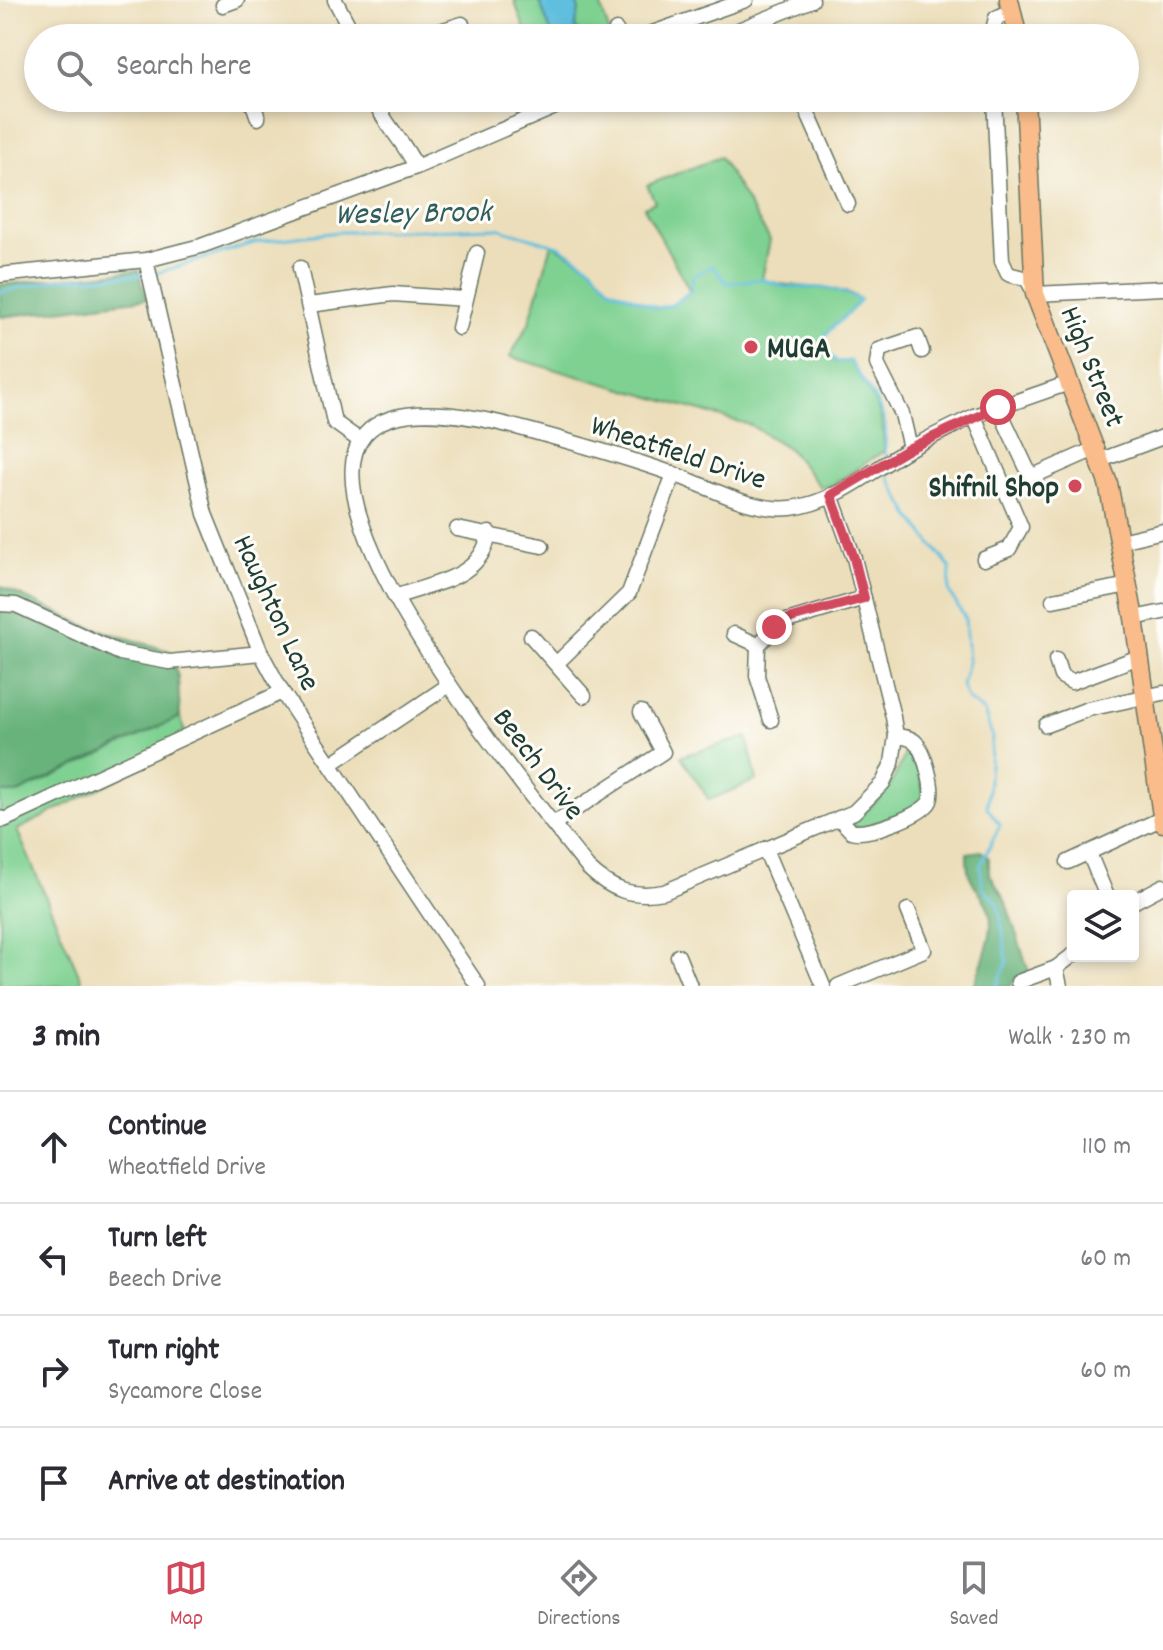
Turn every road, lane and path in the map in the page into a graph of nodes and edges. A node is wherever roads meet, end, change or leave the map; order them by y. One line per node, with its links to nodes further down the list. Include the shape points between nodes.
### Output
1 (335, 0): 6 (street)
2 (746, 0): 7 (street)
3 (812, 0): 5 (street)
4 (1010, 6): 10 (street)
5 (766, 19): 8 (street); 9 (street)
6 (348, 24)
7 (678, 24)
8 (754, 24)
9 (768, 24)
10 (994, 24)
11 (380, 112): 16 (street)
12 (544, 112): 16 (street)
13 (807, 112): 17 (street)
14 (995, 112): 23 (street, via 1002,261 1008,274 1027,279)
15 (1026, 112): 23 (main road, High Street)
16 (416, 167): 19 (street, via 215,241)
17 (848, 204)
18 (477, 253): 24 (street)
19 (146, 260): 21 (street); 53 (street, Haughton Lane, via 205,514)
20 (300, 268): 25 (street)
21 (0, 275)
22 (1163, 288): 23 (street)
23 (1035, 294): 28 (main road, High Street)
24 (465, 299): 25 (street, via 393,294); 26 (street)
25 (309, 305): 32 (street, via 334,422)
26 (459, 328)
27 (922, 351): 33 (street, via 917,337 896,342 879,350 877,364 902,414)
28 (1069, 383): 29 (street, Wheatfield Drive); 34 (main road, High Street)
29 (998, 407): 30 (street, Wheatfield Drive); 34 (street, via 1031,477)
30 (974, 416): 33 (street, Wheatfield Drive); 42 (street, via 1021,527 1009,549)
31 (1163, 437): 34 (street, High Street)
32 (359, 440): 35 (street, Wheatfield Drive, via 374,423 391,417 467,417 533,431); 44 (street, Beech Drive, via 350,465 353,490)
33 (910, 448): 36 (street, Wheatfield Drive)
34 (1099, 454): 40 (main road, High Street)
35 (674, 474): 36 (street, Wheatfield Drive, via 761,507 792,508); 56 (street, via 629,593)
36 (831, 495): 45 (street, Beech Drive)
37 (457, 529): 39 (street)
38 (1163, 531): 40 (street)
39 (489, 533): 41 (street); 44 (street, via 486,551 471,567)
40 (1120, 541): 43 (main road, High Street)
41 (542, 546)
42 (984, 559)
43 (1128, 585): 46 (street); 49 (main road, High Street)
44 (395, 597): 57 (street, Beech Drive)
45 (864, 598): 52 (street, via 791,618); 64 (street, Beech Drive)
46 (1053, 600)
47 (0, 604): 53 (street, via 16,605 120,653 169,662)
48 (1163, 612): 49 (street)
49 (1134, 618): 54 (main road, High Street)
50 (734, 634): 52 (street)
51 (531, 636): 56 (street)
52 (758, 645): 62 (street, via 757,676)
53 (261, 653): 58 (street, Haughton Lane)
54 (1139, 657): 55 (street, via 1072,682 1061,676); 60 (main road, High Street)
55 (1056, 660)
56 (557, 663): 59 (street)
57 (449, 685): 65 (street); 69 (street, Beech Drive)
58 (282, 692): 65 (street, Haughton Lane); 67 (street)
59 (584, 696)
60 (1154, 696): 63 (street, via 1088,709); 68 (main road, High Street)
61 (641, 712): 69 (street, via 669,749)
62 (771, 720)
63 (1046, 725)
64 (896, 736): 66 (street, Beech Drive, via 883,783 869,801); 66 (street, via 907,737 920,749 930,803 917,814 868,832 851,831)
65 (331, 764): 81 (street, Haughton Lane)
66 (839, 818): 70 (street, Beech Drive)
67 (1, 820)
68 (1163, 820): 71 (street)
69 (553, 824): 70 (street, Beech Drive, via 603,883 646,896)
70 (765, 849): 83 (street)
71 (1089, 853): 72 (street); 74 (street)
72 (1068, 862)
73 (1163, 886): 75 (street)
74 (1104, 890)
75 (1139, 899)
76 (908, 910): 84 (street, via 924,950)
77 (678, 956): 82 (street)
78 (1067, 960): 79 (street)
79 (1056, 968): 80 (street); 85 (street)
80 (1018, 982)
81 (478, 986)
82 (690, 986)
83 (823, 986)
84 (838, 986)
85 (1060, 986)

